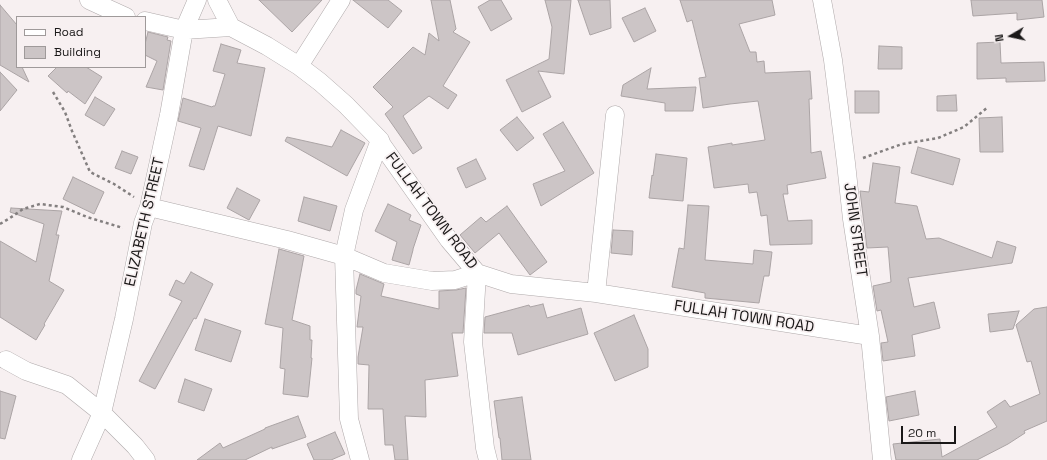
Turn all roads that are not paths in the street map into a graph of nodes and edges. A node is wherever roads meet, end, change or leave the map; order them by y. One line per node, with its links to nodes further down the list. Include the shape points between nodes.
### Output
1 (88, 0): 6 (street)
2 (197, 0): 9 (street, ELIZABETH STREET)
3 (217, 0): 8 (street)
4 (341, 0): 10 (street)
5 (822, 0): 17 (street, JOHN STREET, via 833,60 852,219)
6 (124, 16)
7 (146, 21): 9 (street)
8 (231, 27): 9 (street); 10 (street, FULLAH TOWN ROAD)
9 (184, 30): 13 (street, ELIZABETH STREET)
10 (299, 66): 12 (street, FULLAH TOWN ROAD, via 346,104)
11 (615, 116): 16 (street)
12 (380, 140): 14 (street, via 354,210); 15 (street, FULLAH TOWN ROAD, via 449,240)
13 (150, 207): 14 (street); 19 (street, ELIZABETH STREET, via 143,223)
14 (344, 256): 15 (street, via 384,273 432,281 455,280); 22 (street, via 349,419)
15 (477, 273): 16 (street, FULLAH TOWN ROAD, via 511,284); 23 (street, via 473,342)
16 (596, 293): 17 (street, FULLAH TOWN ROAD)
17 (870, 336): 24 (street, JOHN STREET)
18 (6, 360): 19 (street, via 26,371 67,385)
19 (102, 413): 20 (street, ELIZABETH STREET); 21 (street)
20 (81, 460)
21 (146, 460)
22 (360, 460)
23 (488, 460)
24 (882, 460)

